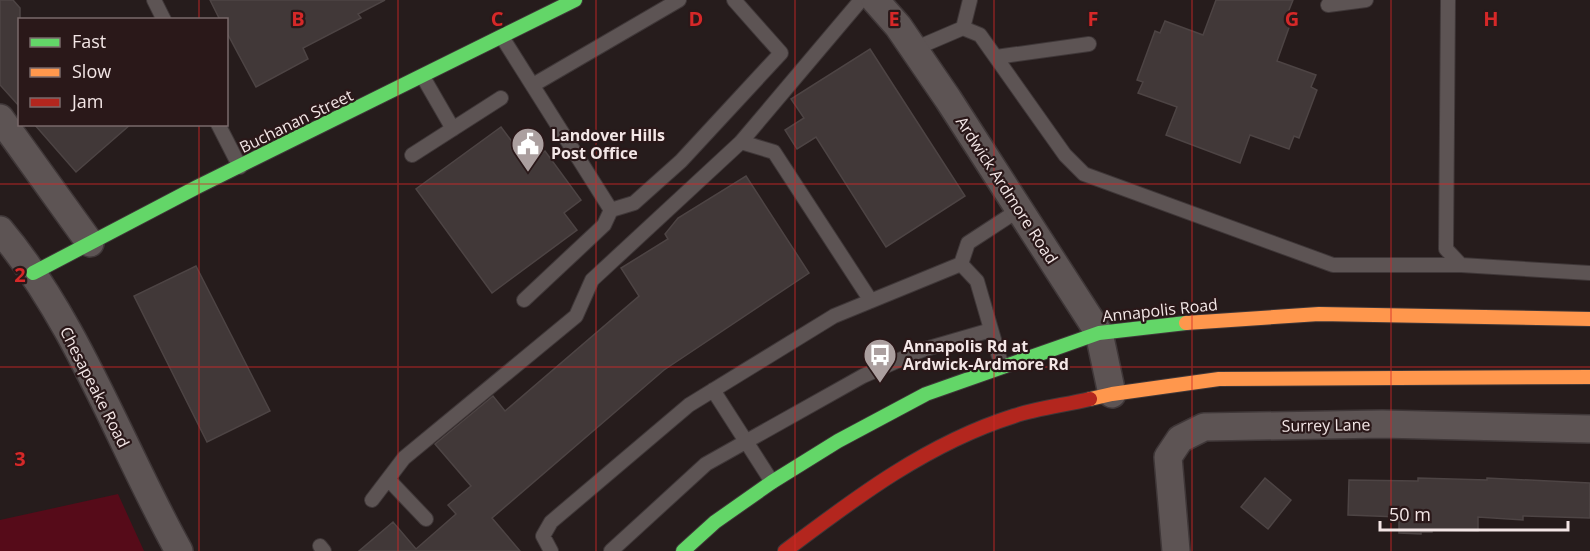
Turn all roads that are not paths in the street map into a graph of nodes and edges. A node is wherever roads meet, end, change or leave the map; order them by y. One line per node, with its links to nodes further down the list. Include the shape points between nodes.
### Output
1 (154, 0): 11 (lane)
2 (575, 0): 13 (main road, Buchanan Street)
3 (679, 0): 18 (lane)
4 (734, 0): 27 (lane, via 781,53 681,161 634,203)
5 (861, 0): 23 (lane)
6 (875, 0): 15 (street, Ardwick Ardmore Road)
7 (970, 0): 12 (lane)
8 (1366, 0): 10 (lane)
9 (1448, 0): 31 (lane, via 1446,249)
10 (1328, 5)
11 (163, 18)
12 (963, 28): 15 (lane); 16 (lane, via 980,35)
13 (502, 37): 17 (main road, Buchanan Street); 18 (lane)
14 (1089, 44): 16 (lane)
15 (914, 49): 26 (street, Ardwick Ardmore Road)
16 (996, 57): 31 (lane, via 1065,155 1084,174 1332,265)
17 (423, 77): 22 (lane); 25 (main road, Buchanan Street)
18 (533, 85): 27 (lane)
19 (501, 98): 22 (lane)
20 (0, 118): 29 (street)
21 (219, 126): 25 (lane)
22 (453, 129): 24 (lane)
23 (741, 142): 35 (lane, via 774,152); 45 (lane, via 592,280 576,316 404,458)
24 (412, 155)
25 (240, 167): 29 (main road, Buchanan Street)
26 (1020, 209): 30 (lane, via 968,243); 38 (street, Ardwick Ardmore Road)
27 (611, 210): 34 (lane, via 604,225)
28 (0, 230): 32 (street, Chesapeake Road)
29 (90, 243): 32 (main road, Buchanan Street)
30 (961, 264): 35 (lane); 37 (lane, via 977,281)
31 (1461, 265): 33 (lane)
32 (33, 273): 49 (street, Chesapeake Road)
33 (1590, 273)
34 (524, 300)
35 (871, 301): 41 (lane, via 834,316)
36 (1590, 319): 38 (main road, Annapolis Road, via 1319,314)
37 (991, 330): 39 (lane); 44 (lane, via 922,350 863,376)
38 (1100, 333): 39 (main road, Annapolis Road); 42 (street, Ardwick Ardmore Road)
39 (1002, 367): 46 (main road, Annapolis Road, via 926,394)
40 (1590, 377): 42 (main road, via 1219,379)
41 (713, 390): 44 (lane); 50 (lane, via 689,405 551,522 543,536)
42 (1112, 394): 53 (main road, via 1014,416 949,442 860,494)
43 (1590, 429): 54 (street, Surrey Lane, via 1382,424 1204,427 1180,439 1168,457)
44 (746, 442): 46 (lane); 51 (lane, via 706,464)
45 (388, 479): 47 (lane); 48 (lane)
46 (772, 482): 52 (main road, Annapolis Road, via 715,522)
47 (372, 500)
48 (426, 519)
49 (179, 551)
50 (551, 551)
51 (611, 551)
52 (683, 551)
53 (785, 551)
54 (1176, 551)

